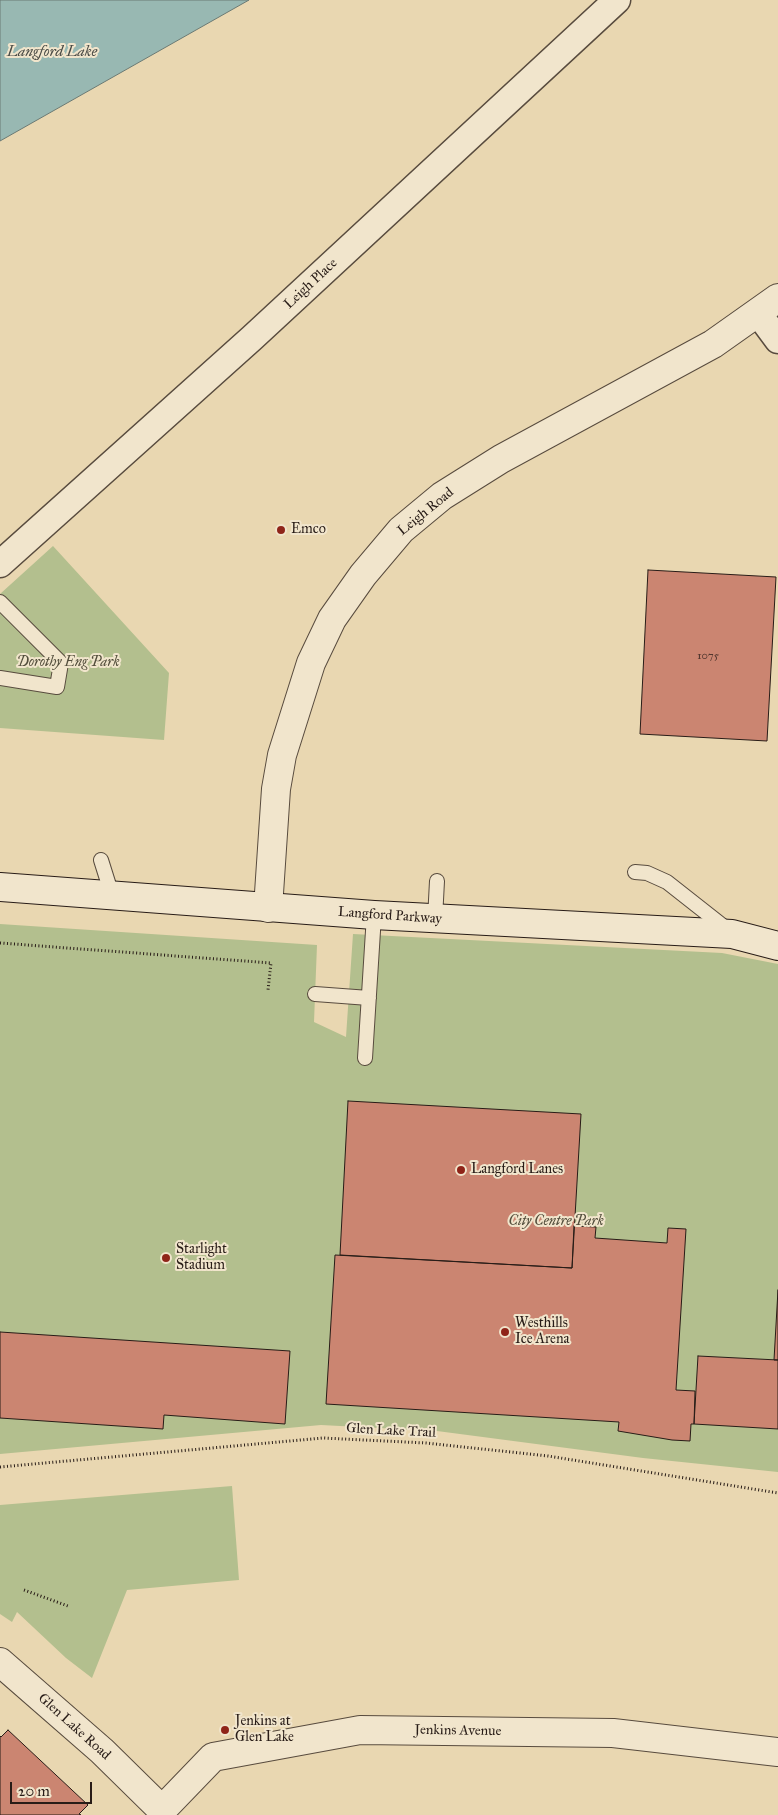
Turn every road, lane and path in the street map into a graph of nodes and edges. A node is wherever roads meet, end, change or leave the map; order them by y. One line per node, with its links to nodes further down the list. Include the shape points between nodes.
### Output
1 (618, 0): 4 (street, Leigh Place, via 252,338)
2 (768, 306): 3 (street); 12 (street, Leigh Road, via 713,344 501,459 442,496 401,530 369,568 332,619 311,663 293,716 276,789)
3 (778, 340)
4 (0, 564)
5 (0, 602): 6 (lane, via 61,663 57,687)
6 (0, 678)
7 (102, 860): 11 (lane)
8 (635, 872): 15 (lane, via 647,873 667,882)
9 (437, 880): 14 (lane)
10 (0, 887): 11 (street, Langford Parkway)
11 (112, 895): 12 (street, Langford Parkway)
12 (268, 908): 13 (street, Langford Parkway)
13 (374, 916): 14 (street, Langford Parkway); 20 (lane)
14 (435, 919): 15 (street, Langford Parkway)
15 (732, 934): 17 (street, Langford Parkway)
16 (0, 943): 18 (path, via 271,963)
17 (778, 946)
18 (268, 990)
19 (315, 994): 20 (lane)
20 (369, 998): 21 (lane)
21 (365, 1058)
22 (0, 1467): 23 (path, Glen Lake Trail, via 323,1438 426,1443 548,1456)
23 (778, 1492)
24 (24, 1590): 25 (path)
25 (68, 1606)
26 (0, 1662): 28 (street, Glen Lake Road, via 102,1751)
27 (778, 1752): 28 (street, Jenkins Avenue, via 613,1733 360,1730 213,1757)
28 (165, 1813)

